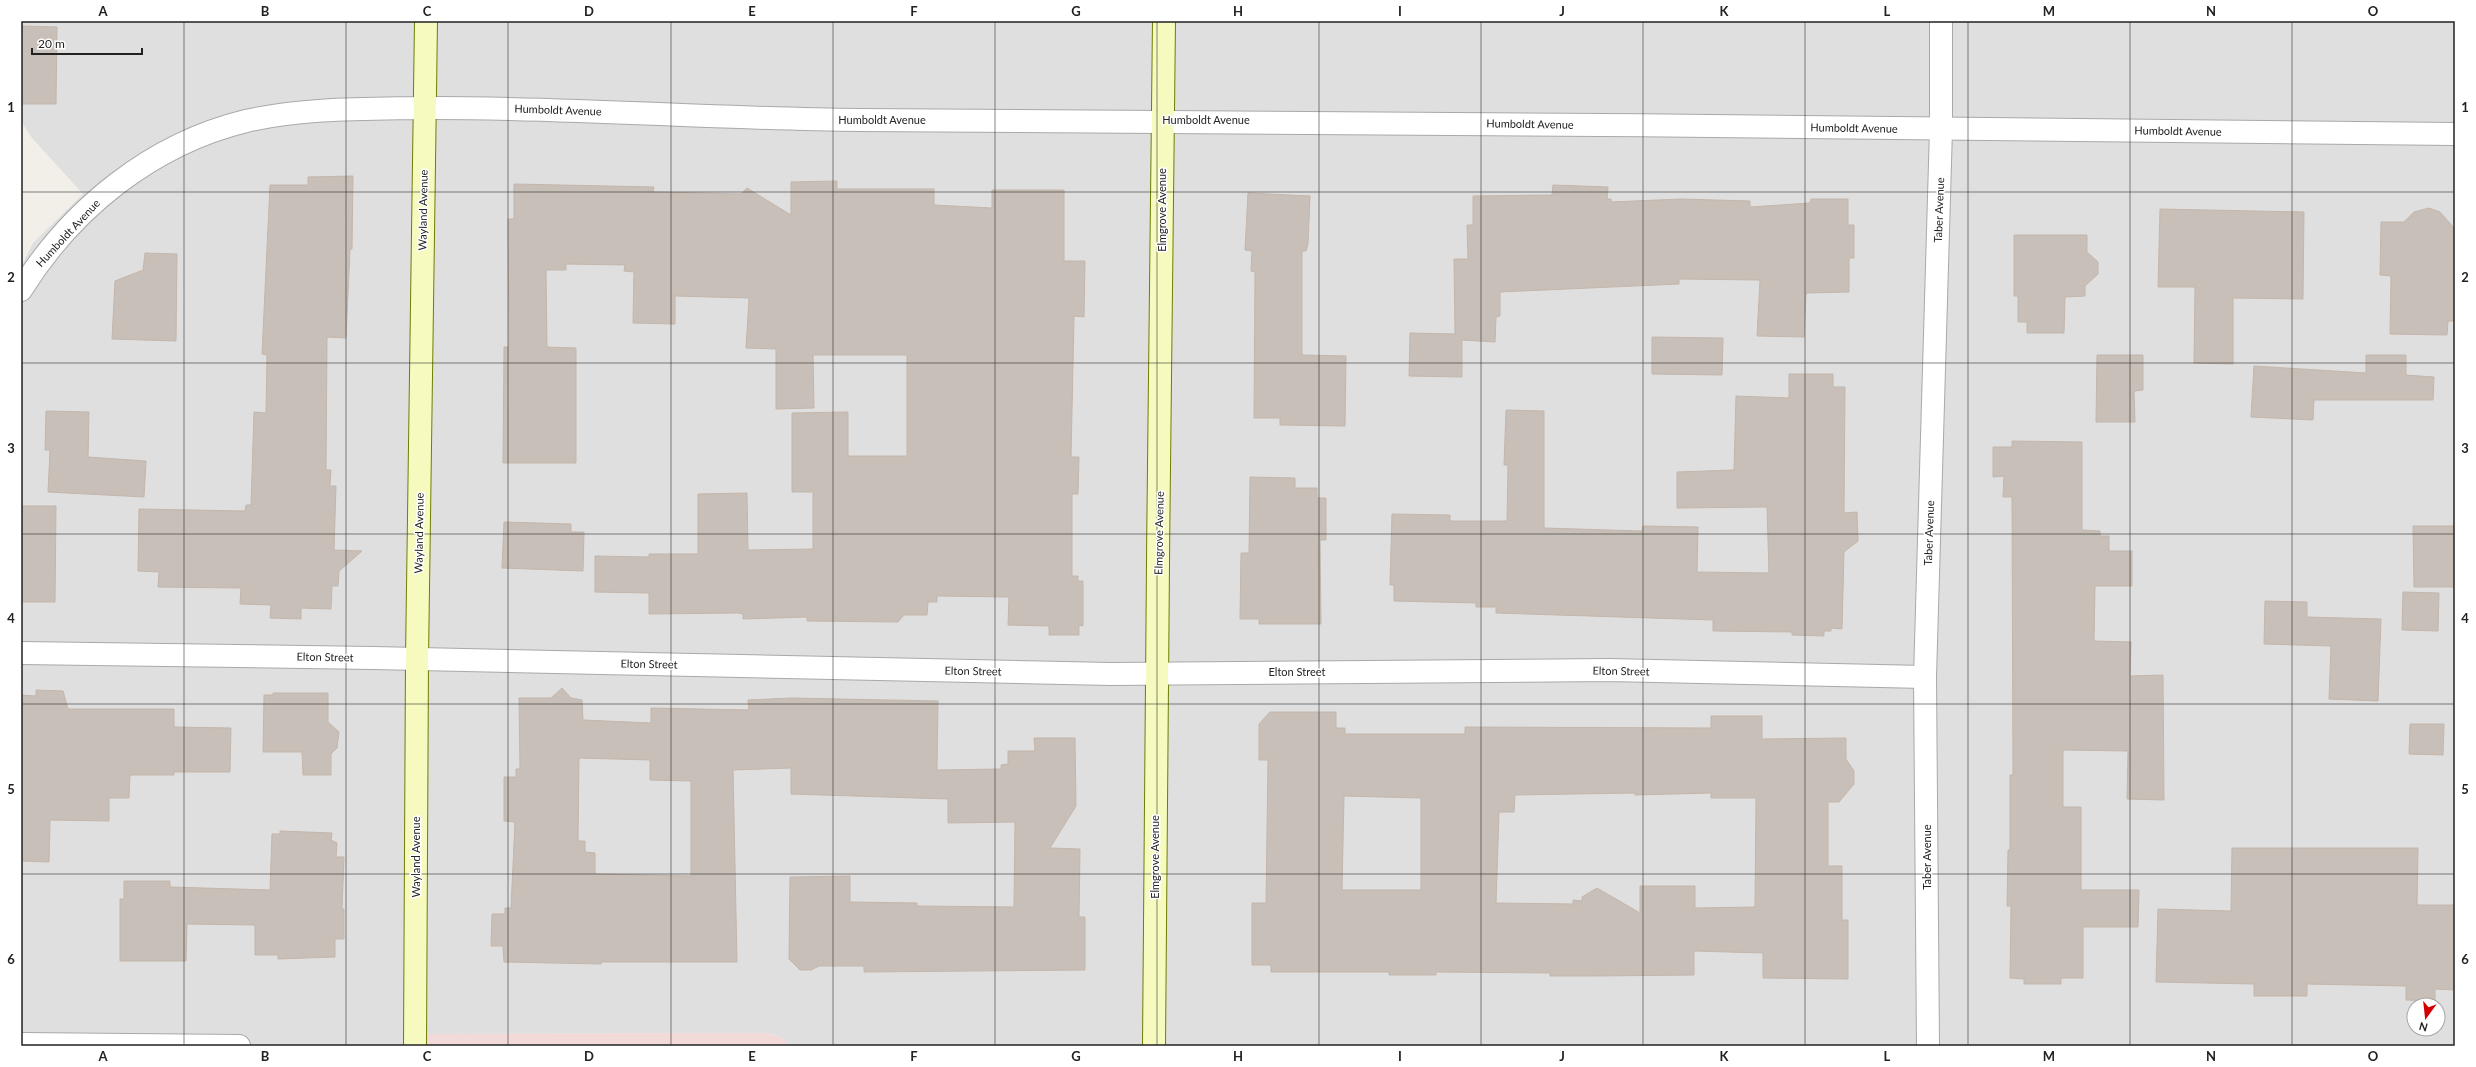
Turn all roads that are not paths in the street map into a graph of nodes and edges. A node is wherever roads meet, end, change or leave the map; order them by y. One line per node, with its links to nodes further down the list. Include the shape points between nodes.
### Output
1 (426, 21): 4 (street, Wayland Avenue)
2 (1164, 21): 5 (street, Elmgrove Avenue)
3 (1940, 21): 6 (street, Taber Avenue)
4 (424, 108): 5 (street, Humboldt Avenue, via 472,107 851,120); 8 (street, Humboldt Avenue, via 316,110 246,121 180,142 129,173 82,215 36,265); 10 (street, Wayland Avenue)
5 (1163, 120): 6 (street, Humboldt Avenue); 11 (street, Elmgrove Avenue, via 1162,362)
6 (1941, 129): 7 (street, Humboldt Avenue); 12 (street, Taber Avenue)
7 (2455, 134)
8 (21, 290)
9 (21, 652): 10 (street, Elton Street)
10 (417, 659): 11 (street, Elton Street); 15 (street, Wayland Avenue)
11 (1156, 673): 12 (street, Elton Street, via 1609,670); 16 (street, Elmgrove Avenue)
12 (1925, 677): 17 (street, Taber Avenue)
13 (21, 1044): 14 (street)
14 (239, 1046)
15 (415, 1046)
16 (1154, 1046)
17 (1928, 1046)

